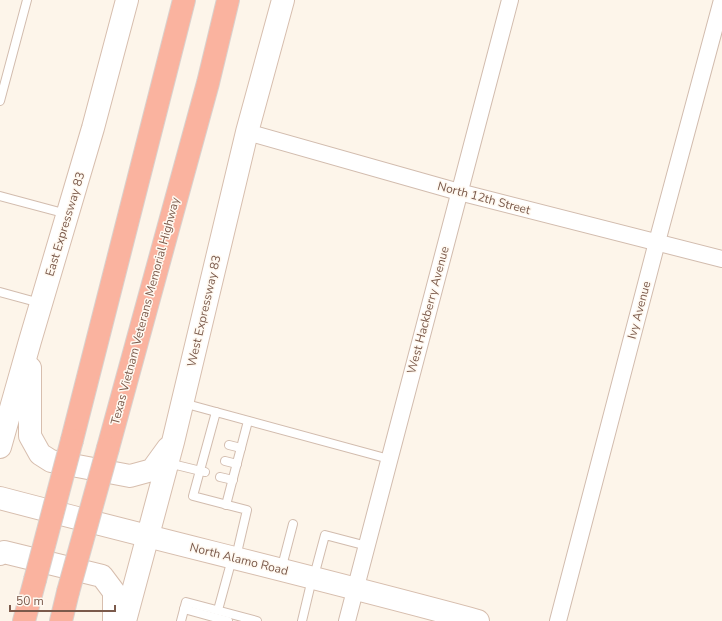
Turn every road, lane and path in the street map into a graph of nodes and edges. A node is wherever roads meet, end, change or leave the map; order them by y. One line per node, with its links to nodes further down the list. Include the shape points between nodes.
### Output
1 (26, 0): 10 (lane)
2 (127, 0): 14 (main road, East Expressway 83)
3 (183, 0): 46 (highway, bridge)
4 (228, 0): 9 (highway, Texas Vietnam Veterans Memorial Highway)
5 (236, 0): 9 (highway)
6 (283, 0): 11 (main road, West Expressway 83)
7 (510, 0): 12 (street, West Hackberry Avenue)
8 (722, 0): 15 (street, Ivy Avenue)
9 (208, 82): 47 (highway, Texas Vietnam Veterans Memorial Highway, bridge)
10 (0, 101)
11 (247, 132): 12 (street, North 12th Street); 20 (main road, West Expressway 83)
12 (459, 192): 15 (street, North 12th Street); 27 (street, West Hackberry Avenue)
13 (0, 196): 14 (lane)
14 (68, 214): 18 (main road, East Expressway 83)
15 (657, 242): 16 (street, North 12th Street); 56 (street, Ivy Avenue)
16 (722, 259)
17 (0, 292): 18 (lane)
18 (41, 304): 19 (main road, East Expressway 83)
19 (30, 340): 23 (main road, via 30,436 40,454 51,461 130,476 152,470); 25 (main road, East Expressway 83)
20 (182, 403): 21 (lane); 23 (main road, West Expressway 83)
21 (216, 412): 22 (lane); 31 (lane)
22 (248, 421): 26 (lane); 27 (lane)
23 (173, 442): 29 (main road, West Expressway 83)
24 (229, 445): 26 (lane)
25 (0, 448)
26 (241, 448): 30 (lane)
27 (389, 459): 38 (street, West Hackberry Avenue)
28 (225, 461): 30 (lane)
29 (167, 462): 31 (lane); 37 (main road, West Expressway 83)
30 (237, 464): 33 (lane)
31 (203, 472): 35 (lane, via 193,496)
32 (220, 477): 33 (lane)
33 (233, 480): 35 (lane)
34 (0, 498): 37 (main road, North Alamo Road)
35 (226, 505): 40 (lane, via 247,510)
36 (293, 524): 41 (lane)
37 (148, 537): 40 (main road, North Alamo Road); 49 (main road, West Expressway 83)
38 (367, 546): 42 (lane, via 325,535); 43 (street, West Hackberry Avenue)
39 (0, 554): 48 (main road, via 4,552 102,576 114,592)
40 (234, 558): 41 (main road, North Alamo Road); 45 (lane)
41 (281, 570): 42 (main road, North Alamo Road)
42 (314, 578): 43 (main road, North Alamo Road); 53 (lane)
43 (356, 588): 54 (street, West Hackberry Avenue); 55 (main road, North Alamo Road)
44 (184, 609): 45 (lane, via 186,602); 50 (lane); 51 (lane)
45 (218, 610): 52 (lane)
46 (24, 621)
47 (61, 621)
48 (114, 621)
49 (125, 621)
50 (181, 621)
51 (228, 621)
52 (257, 621)
53 (302, 621)
54 (347, 621)
55 (478, 621)
56 (558, 621)

